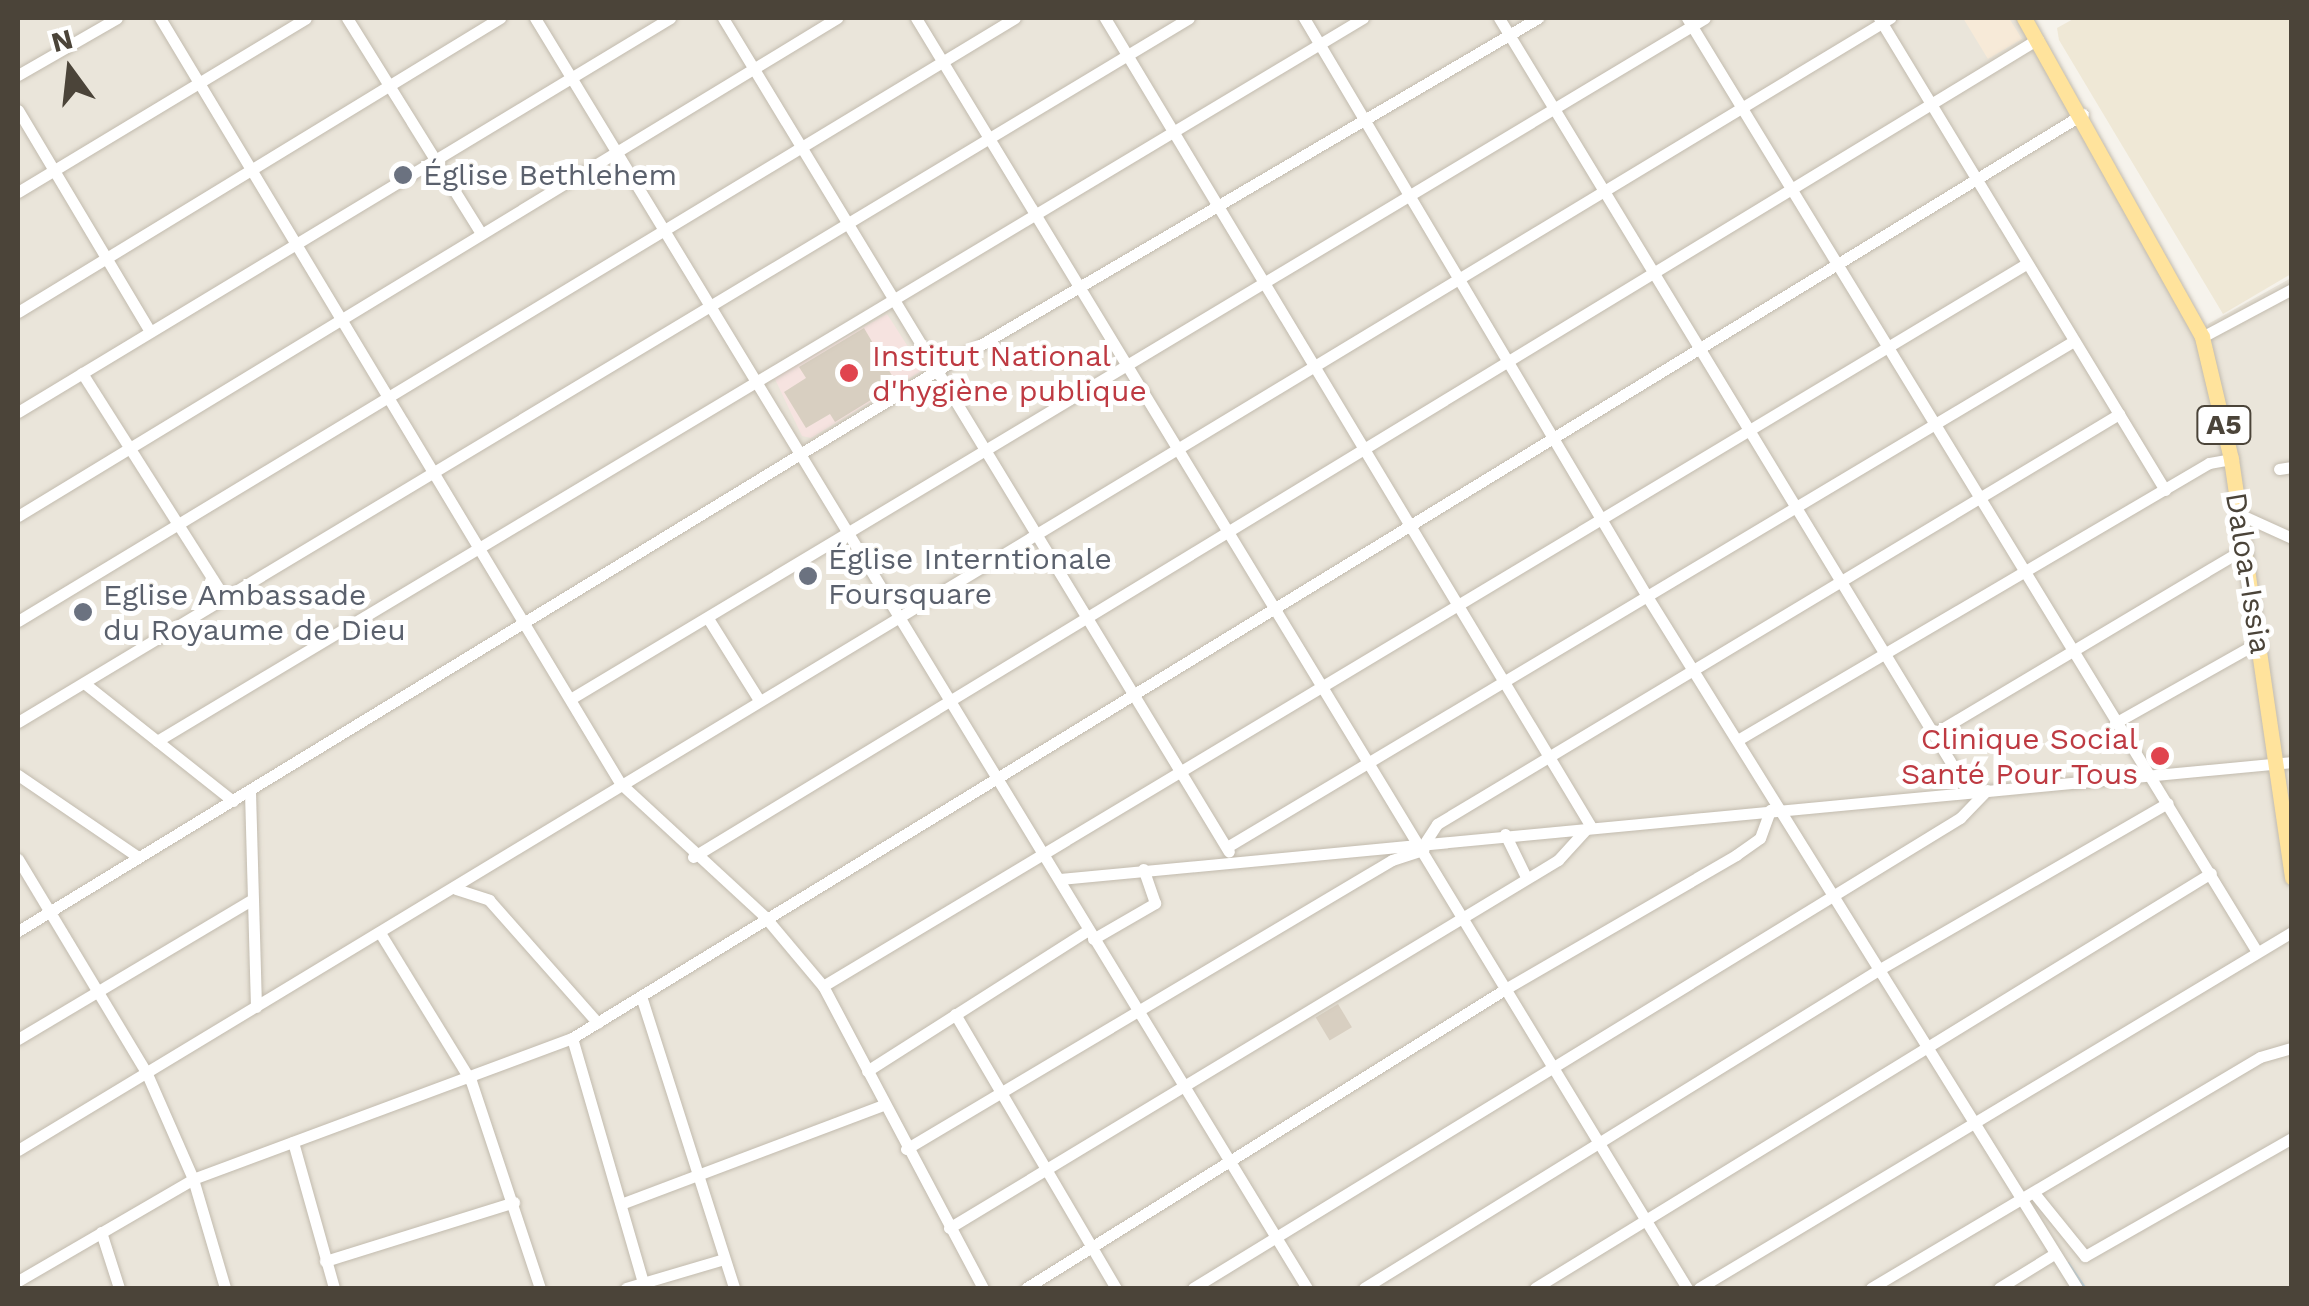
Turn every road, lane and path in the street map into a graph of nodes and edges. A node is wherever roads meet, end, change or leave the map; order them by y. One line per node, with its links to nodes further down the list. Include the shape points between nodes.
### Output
1 (117, 18): 28 (street)
2 (160, 18): 30 (street)
3 (306, 18): 30 (street)
4 (347, 18): 31 (street)
5 (500, 18): 31 (street)
6 (536, 18): 29 (street)
7 (670, 18): 29 (street)
8 (723, 18): 27 (street)
9 (837, 18): 27 (street)
10 (916, 18): 26 (street)
11 (1015, 18): 26 (street)
12 (1105, 18): 25 (street)
13 (1188, 18): 25 (street)
14 (1304, 18): 24 (street)
15 (1363, 18): 24 (street)
16 (1500, 18): 22 (street)
17 (1538, 18): 22 (street)
18 (1705, 18): 21 (street)
19 (2024, 18): 23 (main road, Daloa-Issia / A5)
20 (1884, 19): 32 (street); 33 (street)
21 (1689, 21): 32 (street); 35 (street)
22 (1510, 34): 35 (street); 37 (street)
23 (2038, 39): 33 (street); 36 (main road, Daloa-Issia / A5)
24 (1319, 44): 37 (street); 38 (street)
25 (1127, 53): 38 (street); 39 (street)
26 (942, 60): 39 (street); 40 (street)
27 (753, 68): 40 (street); 41 (street)
28 (18, 75)
29 (571, 77): 41 (street); 42 (street)
30 (200, 81): 43 (street); 44 (street)
31 (389, 83): 42 (street); 43 (street)
32 (1741, 106): 46 (street); 47 (street)
33 (1932, 107): 45 (street); 46 (street)
34 (18, 110): 44 (street)
35 (1555, 110): 47 (street); 49 (street)
36 (2082, 114): 45 (street); 69 (main road, Daloa-Issia / A5)
37 (1364, 120): 49 (street); 50 (street)
38 (1174, 131): 50 (street); 51 (street)
39 (990, 136): 51 (street); 52 (street)
40 (798, 144): 52 (street); 53 (street)
41 (617, 150): 53 (street); 54 (street)
42 (436, 162): 54 (street); 55 (street)
43 (251, 168): 55 (street); 56 (street)
44 (53, 170): 48 (street); 56 (street)
45 (1977, 180): 57 (street); 58 (street)
46 (1793, 190): 58 (street); 59 (street)
47 (1604, 191): 59 (street); 60 (street)
48 (18, 192)
49 (1412, 198): 60 (street); 61 (street)
50 (1221, 208): 61 (street); 62 (street)
51 (1035, 212): 62 (street); 64 (street)
52 (846, 221): 64 (street); 65 (street)
53 (664, 227): 65 (street); 79 (street)
54 (481, 234): 67 (street)
55 (302, 248): 67 (street); 68 (street)
56 (107, 256): 66 (street); 68 (street)
57 (2026, 264): 70 (street); 71 (street)
58 (1837, 265): 71 (street); 72 (street)
59 (1654, 272): 72 (street); 74 (street)
60 (1460, 277): 74 (street); 75 (street)
61 (1267, 282): 73 (street); 75 (street)
62 (1079, 288): 73 (street); 76 (street)
63 (2292, 290): 69 (street)
64 (889, 297): 76 (street); 78 (street)
65 (711, 305): 78 (street); 91 (street)
66 (18, 312)
67 (344, 319): 79 (street); 86 (street)
68 (149, 330): 77 (street)
69 (2202, 337): 90 (main road, Daloa-Issia / A5)
70 (2072, 342): 81 (street); 82 (street)
71 (1888, 348): 82 (street); 83 (street)
72 (1700, 349): 83 (street); 84 (street)
73 (1126, 363): 85 (street); 88 (street)
74 (1510, 363): 84 (street); 87 (street)
75 (1314, 364): 85 (street); 87 (street)
76 (936, 371): 88 (street); 89 (street)
77 (82, 373): 80 (street); 86 (street)
78 (756, 378): 89 (street); 106 (street)
79 (389, 394): 91 (street); 98 (street)
80 (18, 412)
81 (2118, 414): 92 (street); 93 (street)
82 (1934, 424): 93 (street); 94 (street)
83 (1750, 430): 94 (street); 97 (street)
84 (1557, 438): 97 (street); 100 (street)
85 (1176, 445): 102 (street); 103 (street)
86 (130, 448): 96 (street); 98 (street)
87 (1366, 448): 100 (street); 102 (street)
88 (984, 450): 103 (street); 104 (street)
89 (800, 453): 104 (street); 118 (street)
90 (2230, 460): 92 (street); 95 (main road, Daloa-Issia / A5)
91 (436, 470): 106 (street); 110 (street)
92 (2164, 490): 108 (street)
93 (1980, 500): 108 (street); 109 (street)
94 (1796, 508): 109 (street); 111 (street)
95 (2239, 514): 101 (street); 107 (main road, Daloa-Issia / A5)
96 (18, 516)
97 (1607, 517): 111 (street); 113 (street)
98 (178, 522): 110 (street); 117 (street)
99 (2292, 523): 101 (street)
100 (1412, 524): 112 (street); 113 (street)
101 (2278, 528): 105 (street)
102 (1229, 532): 112 (street); 115 (street)
103 (1034, 533): 114 (street); 115 (street)
104 (849, 534): 114 (street); 116 (street)
105 (2292, 538)
106 (482, 546): 118 (street); 134 (street)
107 (2244, 549): 119 (main road, Daloa-Issia / A5); 120 (street)
108 (2026, 576): 120 (street); 121 (street)
109 (1842, 583): 121 (street); 122 (street)
110 (224, 597): 123 (street)
111 (1648, 598): 122 (street); 124 (street)
112 (1271, 606): 125 (street); 126 (street)
113 (1460, 606): 124 (street); 125 (street)
114 (898, 615): 128 (street); 129 (street)
115 (1084, 617): 126 (street); 129 (street)
116 (709, 620): 127 (street); 128 (street)
117 (18, 621)
118 (526, 622): 127 (street); 145 (street)
119 (2258, 642): 131 (street); 136 (main road, Daloa-Issia / A5)
120 (2070, 647): 131 (street); 132 (street)
121 (1888, 658): 132 (street); 133 (street)
122 (1695, 669): 133 (street); 135 (street)
123 (84, 684): 130 (street); 134 (street)
124 (1508, 684): 135 (street); 137 (street)
125 (1321, 691): 137 (street); 138 (street)
126 (1133, 692): 138 (street); 141 (street)
127 (572, 698): 142 (street)
128 (759, 700): 142 (street)
129 (949, 700): 141 (street); 154 (street)
130 (18, 722)
131 (2115, 723): 139 (street)
132 (1935, 733): 144 (street)
133 (1741, 738): 148 (street)
134 (156, 741): 146 (street)
135 (1555, 758): 149 (street); 151 (street, via 1437,824)
136 (2284, 762): 139 (street); 160 (main road, Daloa-Issia / A5)
137 (1369, 766): 151 (street); 152 (street)
138 (1185, 774): 152 (street); 155 (street)
139 (2151, 774): 143 (street); 147 (street)
140 (18, 775): 153 (street)
141 (997, 777): 155 (street); 167 (street)
142 (620, 784): 154 (street); 162 (street)
143 (1987, 790): 144 (street); 163 (street, via 1960,818)
144 (1968, 791): 148 (street)
145 (250, 792): 146 (street); 164 (street)
146 (232, 801): 153 (street)
147 (2168, 802): 158 (street); 173 (street)
148 (1777, 810): 149 (street); 163 (street); 175 (street, via 1760,838 1736,856)
149 (1590, 825): 150 (street); 159 (street, via 1580,844)
150 (1505, 834): 151 (street); 159 (street)
151 (1422, 844): 152 (street); 166 (street); 179 (street)
152 (1229, 852): 157 (street)
153 (138, 856): 165 (street)
154 (693, 856): 167 (street)
155 (1046, 856): 161 (street); 174 (street)
156 (18, 859): 165 (street)
157 (1143, 868): 161 (street); 170 (street, via 1155,903)
158 (2211, 873): 172 (street); 184 (street)
159 (1526, 877): 166 (street)
160 (2292, 878)
161 (1060, 879): 170 (street)
162 (456, 888): 171 (street); 181 (street, via 489,900)
163 (1836, 896): 173 (street); 186 (street)
164 (250, 900): 176 (street); 178 (street)
165 (50, 912): 168 (street); 176 (street)
166 (1460, 913): 175 (street); 190 (street)
167 (766, 917): 174 (street); 177 (street)
168 (18, 931)
169 (2292, 932): 172 (street)
170 (1091, 934): 179 (street); 180 (street)
171 (382, 936): 178 (street); 189 (street)
172 (2256, 950): 193 (street)
173 (1880, 968): 184 (street); 196 (street)
174 (823, 986): 187 (street)
175 (1507, 988): 186 (street); 199 (street)
176 (99, 990): 183 (street); 188 (street)
177 (641, 996): 181 (street); 201 (street)
178 (256, 1007): 188 (street)
179 (1136, 1010): 190 (street); 191 (street)
180 (955, 1014): 187 (street); 191 (street)
181 (598, 1022): 182 (street)
182 (572, 1038): 189 (street); 205 (street)
183 (18, 1039)
184 (1926, 1046): 193 (street); 206 (street)
185 (2292, 1048): 203 (street, via 2260,1057)
186 (1552, 1069): 196 (street); 209 (street)
187 (867, 1070): 192 (street)
188 (146, 1074): 198 (street); 202 (street)
189 (471, 1081): 195 (street); 204 (street)
190 (1182, 1086): 199 (street); 200 (street)
191 (1000, 1092): 197 (street); 200 (street)
192 (883, 1105): 197 (street); 201 (street)
193 (1975, 1120): 203 (street); 230 (street)
194 (2292, 1138): 203 (street, via 2085,1256)
195 (292, 1142): 202 (street); 213 (street)
196 (1597, 1145): 206 (street); 227 (street)
197 (906, 1149): 207 (street)
198 (18, 1150)
199 (1228, 1162): 209 (street); 210 (street)
200 (1044, 1170): 207 (street); 210 (street)
201 (696, 1172): 205 (street); 211 (street)
202 (193, 1178): 208 (street); 217 (street)
203 (2028, 1196): 212 (street); 231 (street)
204 (514, 1202): 213 (street); 219 (street)
205 (620, 1204): 214 (street)
206 (1646, 1223): 228 (street); 229 (street)
207 (950, 1228): 222 (street)
208 (101, 1232): 215 (street); 216 (street)
209 (1274, 1239): 225 (street); 226 (street)
210 (1091, 1248): 223 (street); 224 (street)
211 (724, 1260): 214 (street); 221 (street)
212 (2059, 1260): 232 (street); 233 (street)
213 (325, 1261): 218 (street)
214 (643, 1284): 220 (street)
215 (18, 1285)
216 (119, 1288)
217 (225, 1288)
218 (334, 1288)
219 (540, 1288)
220 (626, 1288)
221 (734, 1288)
222 (983, 1288)
223 (1026, 1288)
224 (1116, 1288)
225 (1193, 1288)
226 (1307, 1288)
227 (1364, 1288)
228 (1535, 1288)
229 (1687, 1288)
230 (1699, 1288)
231 (1871, 1288)
232 (1999, 1288)
233 (2078, 1288)

